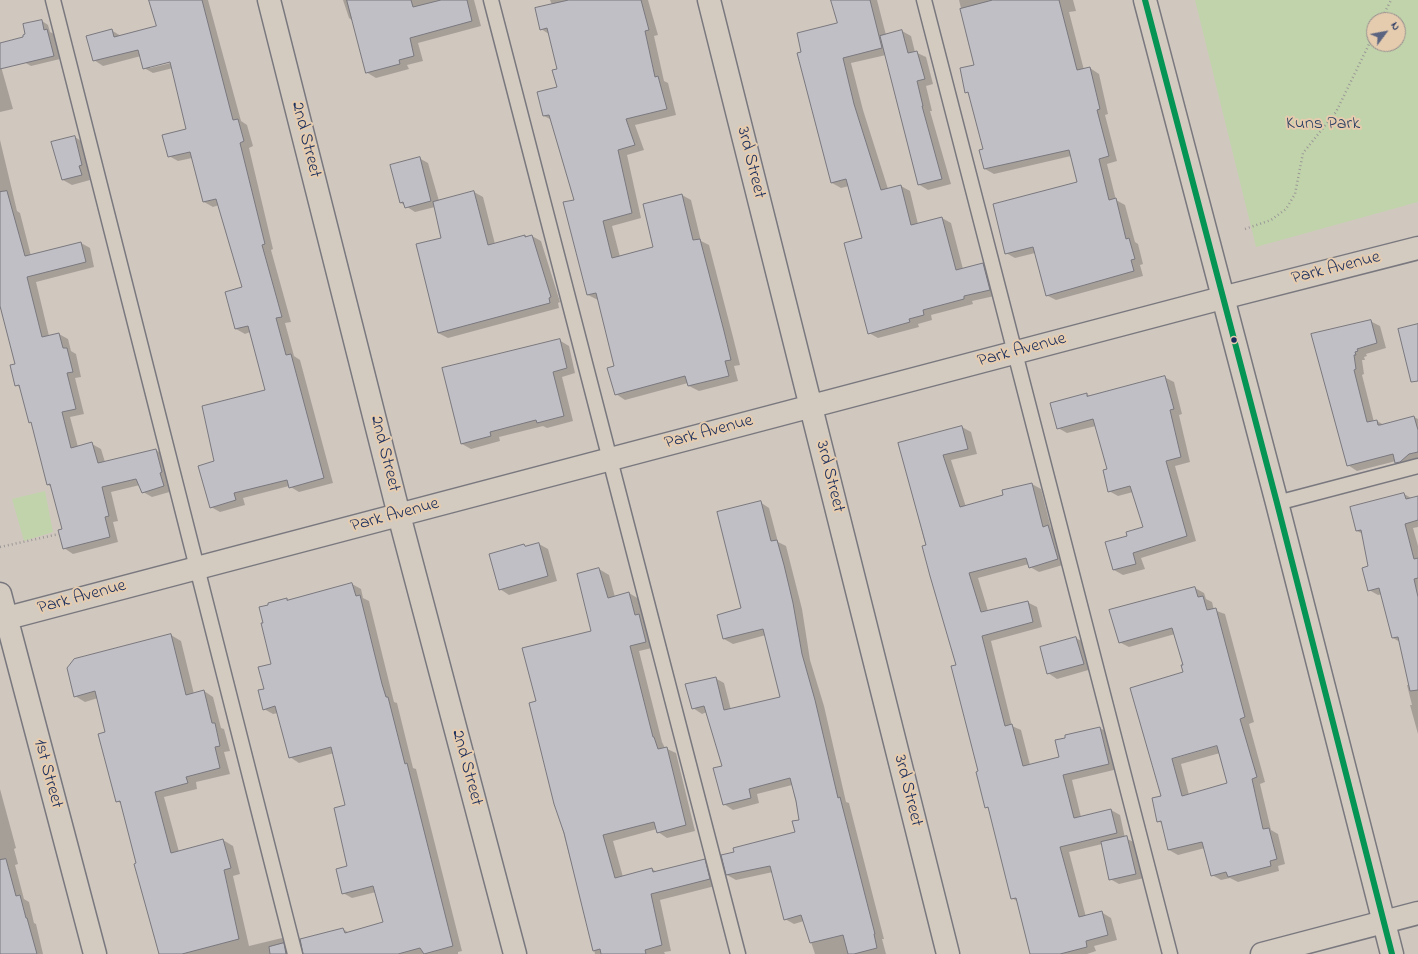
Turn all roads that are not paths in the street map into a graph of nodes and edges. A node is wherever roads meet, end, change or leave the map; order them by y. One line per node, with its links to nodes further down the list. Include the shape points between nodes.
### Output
1 (54, 0): 15 (lane)
2 (269, 0): 14 (street, 2nd Street)
3 (491, 0): 11 (lane)
4 (709, 0): 10 (street, 3rd Street)
5 (924, 0): 9 (lane)
6 (1145, 0): 8 (street)
7 (1418, 248): 8 (street, Park Avenue)
8 (1222, 298): 9 (street, Park Avenue); 13 (street)
9 (1016, 353): 10 (street, Park Avenue); 25 (lane)
10 (811, 406): 11 (street, Park Avenue); 24 (street, 3rd Street)
11 (611, 459): 14 (street, Park Avenue); 23 (lane)
12 (1418, 466): 13 (lane)
13 (1277, 503): 19 (street)
14 (399, 515): 15 (street, Park Avenue); 22 (street, 2nd Street)
15 (197, 568): 17 (street, Park Avenue); 21 (lane)
16 (0, 594): 17 (street, 1st Street)
17 (3, 619): 20 (street, 1st Street)
18 (1418, 913): 19 (street)
19 (1383, 921): 26 (street); 27 (street)
20 (94, 954)
21 (295, 954)
22 (515, 954)
23 (738, 954)
24 (948, 954)
25 (1170, 954)
26 (1262, 954)
27 (1392, 954)

